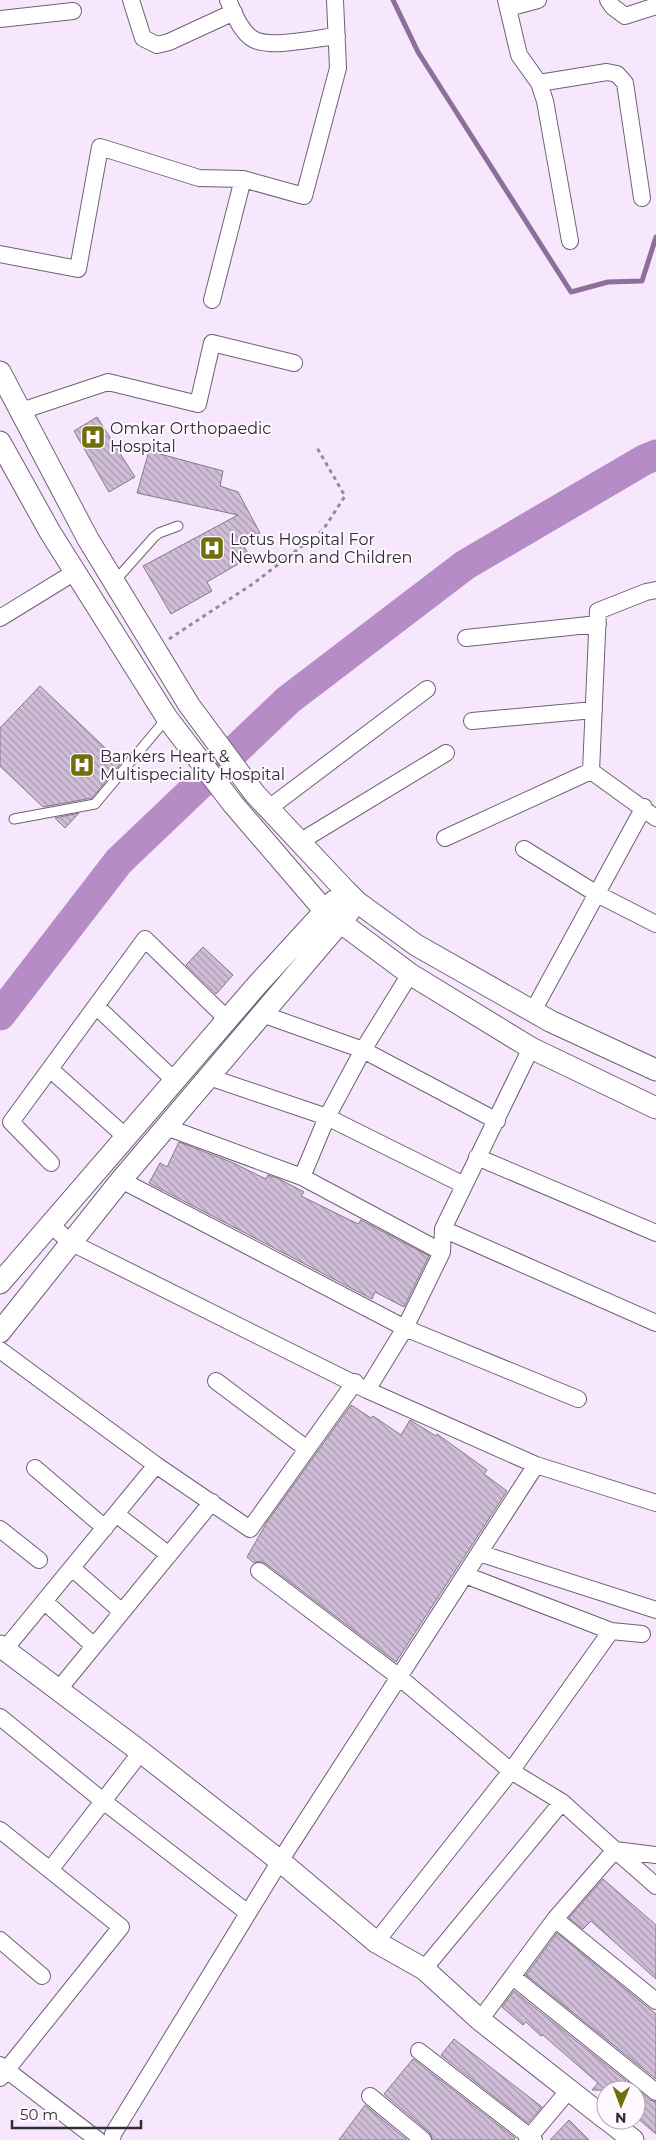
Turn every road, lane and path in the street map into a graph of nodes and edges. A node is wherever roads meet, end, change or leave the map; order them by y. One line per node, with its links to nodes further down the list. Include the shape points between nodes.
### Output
1 (131, 0): 6 (street, via 144,38 157,45 169,42)
2 (336, 0): 10 (street)
3 (538, 0): 5 (street)
4 (608, 0): 7 (street, via 625,16)
5 (507, 4): 11 (street, via 520,55)
6 (231, 6): 10 (street, via 244,30 253,39 266,44)
7 (656, 6)
8 (73, 11): 9 (street)
9 (0, 19)
10 (337, 36): 12 (street, via 338,68 304,196)
11 (539, 84): 13 (street, via 607,72 617,74 625,83); 14 (street, via 545,101)
12 (243, 179): 15 (street, via 200,178 100,147 78,269); 16 (street)
13 (642, 198)
14 (570, 241)
15 (0, 254)
16 (212, 300)
17 (294, 362): 19 (street, via 212,343 198,404 108,382)
18 (0, 372): 19 (street)
19 (21, 411): 24 (street)
20 (0, 442): 23 (street)
21 (316, 446): 29 (path, via 345,496 323,530 254,583)
22 (178, 526): 24 (lane, via 154,537)
23 (75, 572): 26 (street); 32 (street)
24 (114, 582): 29 (street)
25 (656, 590): 27 (street, via 598,611)
26 (0, 618)
27 (598, 624): 28 (street); 31 (street)
28 (466, 638)
29 (154, 648): 36 (street, via 189,706)
30 (427, 689): 36 (street)
31 (594, 710): 33 (street); 35 (street)
32 (167, 718): 38 (lane, via 95,804); 44 (street, via 233,804)
33 (472, 722)
34 (446, 753): 40 (street)
35 (591, 771): 37 (street); 39 (street)
36 (262, 801): 40 (street)
37 (650, 813): 42 (street)
38 (14, 820)
39 (445, 838)
40 (301, 841): 43 (street)
41 (524, 849): 42 (street)
42 (596, 894): 45 (street); 48 (street)
43 (351, 896): 44 (street); 48 (street, via 416,945)
44 (332, 916): 46 (street); 49 (street); 50 (street)
45 (656, 924)
46 (410, 974): 51 (street); 52 (street)
47 (96, 1006): 50 (street, via 146,939); 53 (street); 56 (street)
48 (533, 1011): 54 (street)
49 (262, 1014): 52 (street); 55 (street)
50 (227, 1019): 56 (street)
51 (532, 1048): 57 (street); 59 (street)
52 (363, 1050): 58 (street); 59 (street)
53 (50, 1069): 61 (street); 63 (street, via 11,1122)
54 (656, 1070)
55 (209, 1077): 58 (street); 60 (street)
56 (174, 1080): 61 (street)
57 (656, 1108)
58 (327, 1117): 64 (street); 66 (street)
59 (497, 1121): 62 (street)
60 (166, 1127): 64 (street); 65 (street)
61 (126, 1137): 67 (street)
62 (478, 1157): 66 (street); 69 (street)
63 (51, 1163)
64 (302, 1177): 71 (street)
65 (121, 1180): 70 (street); 74 (street)
66 (464, 1185): 68 (street)
67 (50, 1224): 70 (street); 72 (street)
68 (443, 1229): 71 (street); 73 (street)
69 (656, 1233)
70 (70, 1242): 75 (street); 78 (street)
71 (442, 1252): 74 (street)
72 (0, 1283)
73 (656, 1323)
74 (405, 1328): 78 (street); 79 (street)
75 (0, 1332)
76 (0, 1350): 81 (street)
77 (216, 1382): 80 (street)
78 (361, 1386): 80 (street); 82 (street)
79 (578, 1399)
80 (307, 1449): 84 (street, via 250,1529)
81 (156, 1465): 84 (street); 86 (street)
82 (536, 1465): 85 (street); 89 (street)
83 (35, 1468): 87 (street)
84 (212, 1502): 90 (street)
85 (656, 1503)
86 (116, 1514): 87 (street); 90 (street)
87 (104, 1528): 92 (street)
88 (0, 1529): 91 (street)
89 (479, 1553): 94 (street); 96 (street)
90 (169, 1554): 97 (street)
91 (39, 1560)
92 (72, 1568): 95 (street); 97 (street)
93 (259, 1572): 102 (street)
94 (465, 1575): 98 (street); 102 (street)
95 (44, 1601): 100 (street); 101 (street)
96 (656, 1610)
97 (122, 1612): 100 (street)
98 (612, 1631): 99 (street); 106 (street)
99 (642, 1634)
100 (94, 1646): 103 (street)
101 (2, 1648): 103 (street)
102 (399, 1677): 106 (street); 112 (street)
103 (59, 1689): 105 (street)
104 (0, 1717): 107 (street)
105 (141, 1752): 107 (street); 112 (street)
106 (511, 1771): 108 (street); 118 (street)
107 (104, 1801): 113 (street); 115 (street)
108 (562, 1802): 110 (street); 119 (street)
109 (2, 1836): 113 (street)
110 (615, 1850): 111 (street); 114 (street); 116 (street)
111 (656, 1854)
112 (280, 1861): 115 (street); 118 (street)
113 (50, 1870): 125 (street, via 121,1927)
114 (656, 1886)
115 (248, 1913): 133 (street)
116 (555, 1918): 121 (street); 122 (street)
117 (0, 1940): 120 (street)
118 (376, 1942): 119 (street)
119 (424, 1969): 123 (street)
120 (42, 1976)
121 (513, 1977): 123 (street); 127 (street)
122 (656, 2001)
123 (480, 2020): 126 (street)
124 (419, 2051): 131 (street)
125 (2, 2071): 132 (street)
126 (569, 2090): 129 (street); 131 (street)
127 (656, 2092)
128 (370, 2096): 134 (street)
129 (596, 2111)
130 (621, 2130): 135 (street)
131 (530, 2139)
132 (98, 2140)
133 (112, 2140)
134 (423, 2140)
135 (634, 2140)

